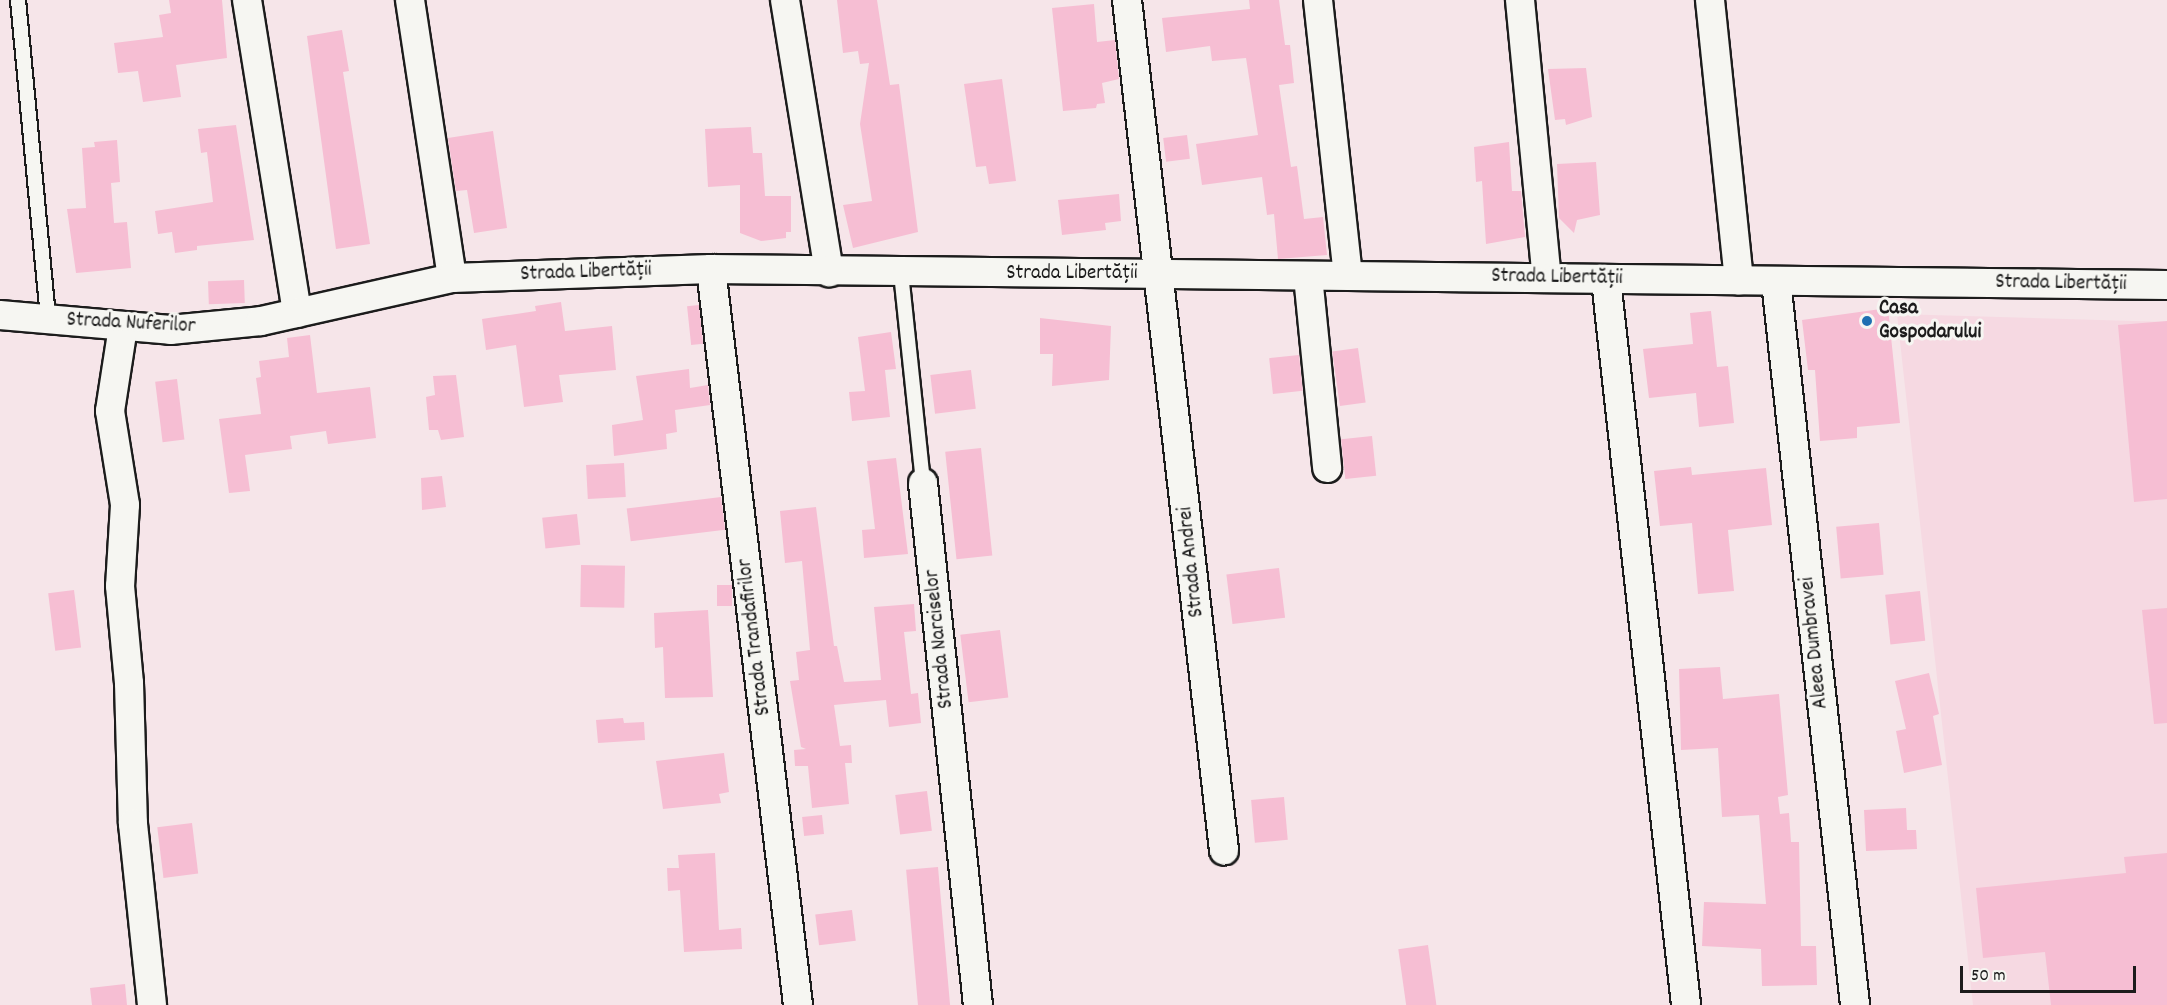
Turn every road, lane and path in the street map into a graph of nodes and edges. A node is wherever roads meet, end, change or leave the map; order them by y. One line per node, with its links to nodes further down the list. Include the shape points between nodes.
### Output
1 (18, 0): 23 (lane)
2 (247, 0): 21 (street)
3 (410, 0): 15 (street)
4 (785, 0): 10 (street)
5 (1127, 0): 12 (street, Strada Andrei)
6 (1318, 0): 13 (street)
7 (1520, 0): 16 (street)
8 (1710, 0): 18 (street)
9 (711, 269): 10 (street, Strada Libertății); 15 (street, Strada Libertății); 29 (street, Strada Trandafirilor)
10 (829, 272): 11 (street, Strada Libertății)
11 (902, 273): 12 (street, Strada Libertății); 26 (lane, Strada Narciselor)
12 (1159, 275): 14 (street, Strada Libertății); 27 (street, Strada Andrei)
13 (1348, 275): 14 (street, Strada Libertății); 16 (street, Strada Libertății)
14 (1308, 276): 25 (street)
15 (452, 278): 21 (street, Strada Libertății)
16 (1547, 278): 17 (street, Strada Libertății)
17 (1606, 280): 18 (street, Strada Libertății); 31 (street)
18 (1739, 281): 19 (street, Strada Libertății)
19 (1776, 281): 20 (street, Strada Libertății); 32 (street, Aleea Dumbravei)
20 (2167, 285)
21 (297, 313): 24 (street, Strada Nuferilor, via 237,325 171,330)
22 (0, 315): 23 (street, Strada Nuferilor)
23 (48, 320): 24 (street, Strada Nuferilor)
24 (123, 327): 28 (street, via 110,411 125,504 120,586 129,683 133,824)
25 (1327, 468)
26 (923, 483): 30 (street, Strada Narciselor)
27 (1224, 850)
28 (152, 1005)
29 (798, 1005)
30 (978, 1005)
31 (1686, 1005)
32 (1855, 1005)

